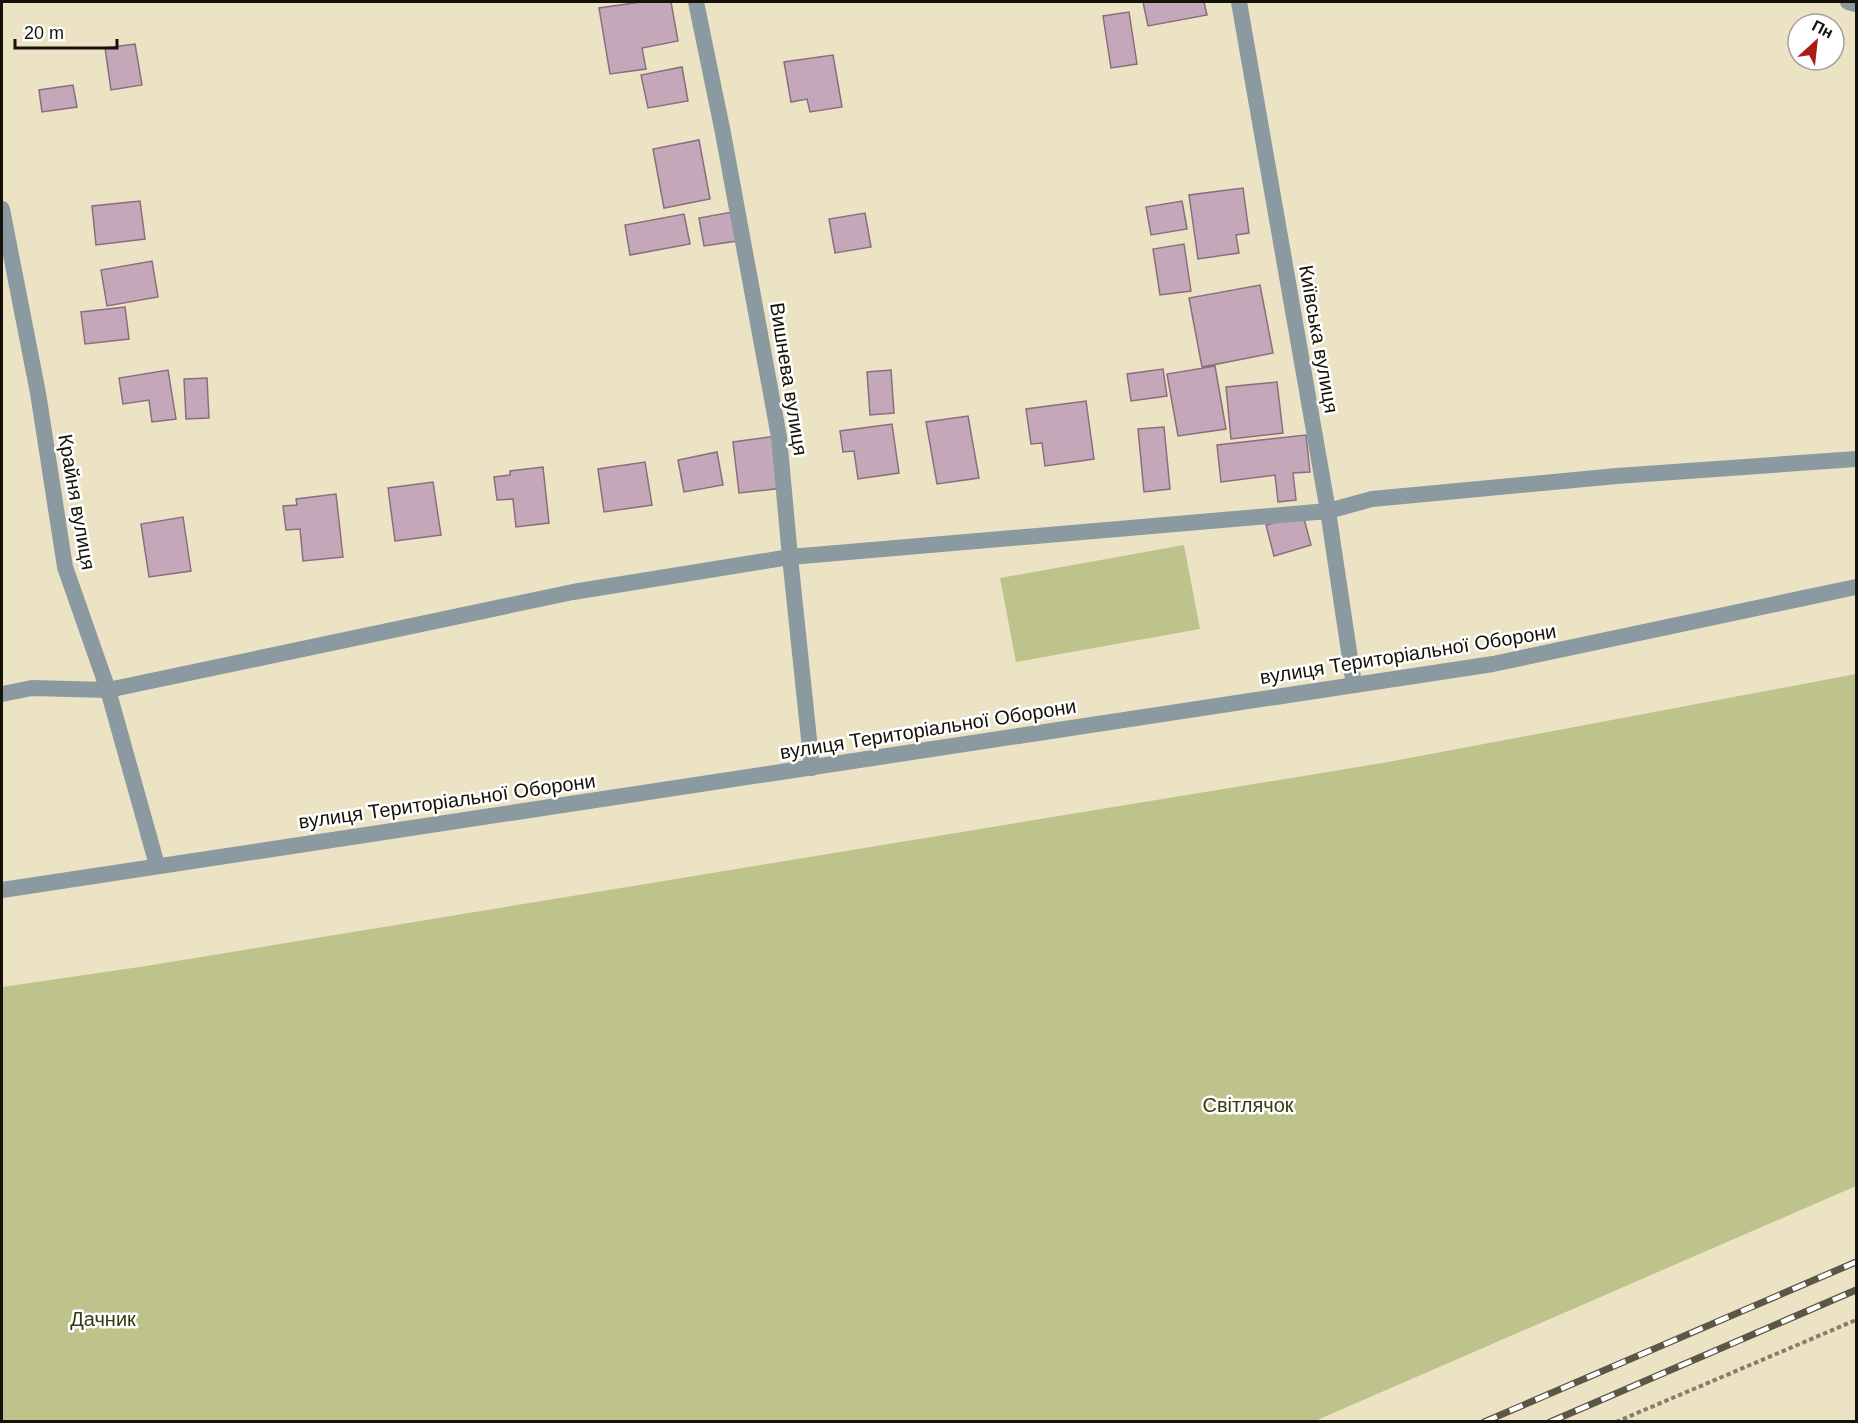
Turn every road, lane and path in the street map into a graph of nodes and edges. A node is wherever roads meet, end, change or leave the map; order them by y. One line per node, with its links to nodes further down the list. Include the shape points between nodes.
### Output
1 (696, 2): 8 (street, Вишнева вулиця, via 779,438)
2 (1239, 2): 7 (street, Київська вулиця)
3 (1848, 2): 4 (street)
4 (1857, 4)
5 (2, 209): 11 (street, Крайня вулиця, via 38,393 65,567)
6 (1857, 459): 7 (street, via 1372,499)
7 (1328, 511): 8 (street); 10 (street, Київська вулиця)
8 (790, 557): 11 (street, via 573,592); 13 (street, Вишнева вулиця)
9 (1857, 587): 10 (street, вулиця Територіальної Оборони, via 1493,664)
10 (1354, 686): 13 (street, вулиця Територіальної Оборони)
11 (108, 690): 12 (street, via 32,688); 14 (street, Крайня вулиця)
12 (2, 694)
13 (812, 768): 14 (street, вулиця Територіальної Оборони)
14 (157, 865): 15 (street, вулиця Територіальної Оборони)
15 (2, 890)
16 (1857, 1320): 17 (path)
17 (1616, 1422)

